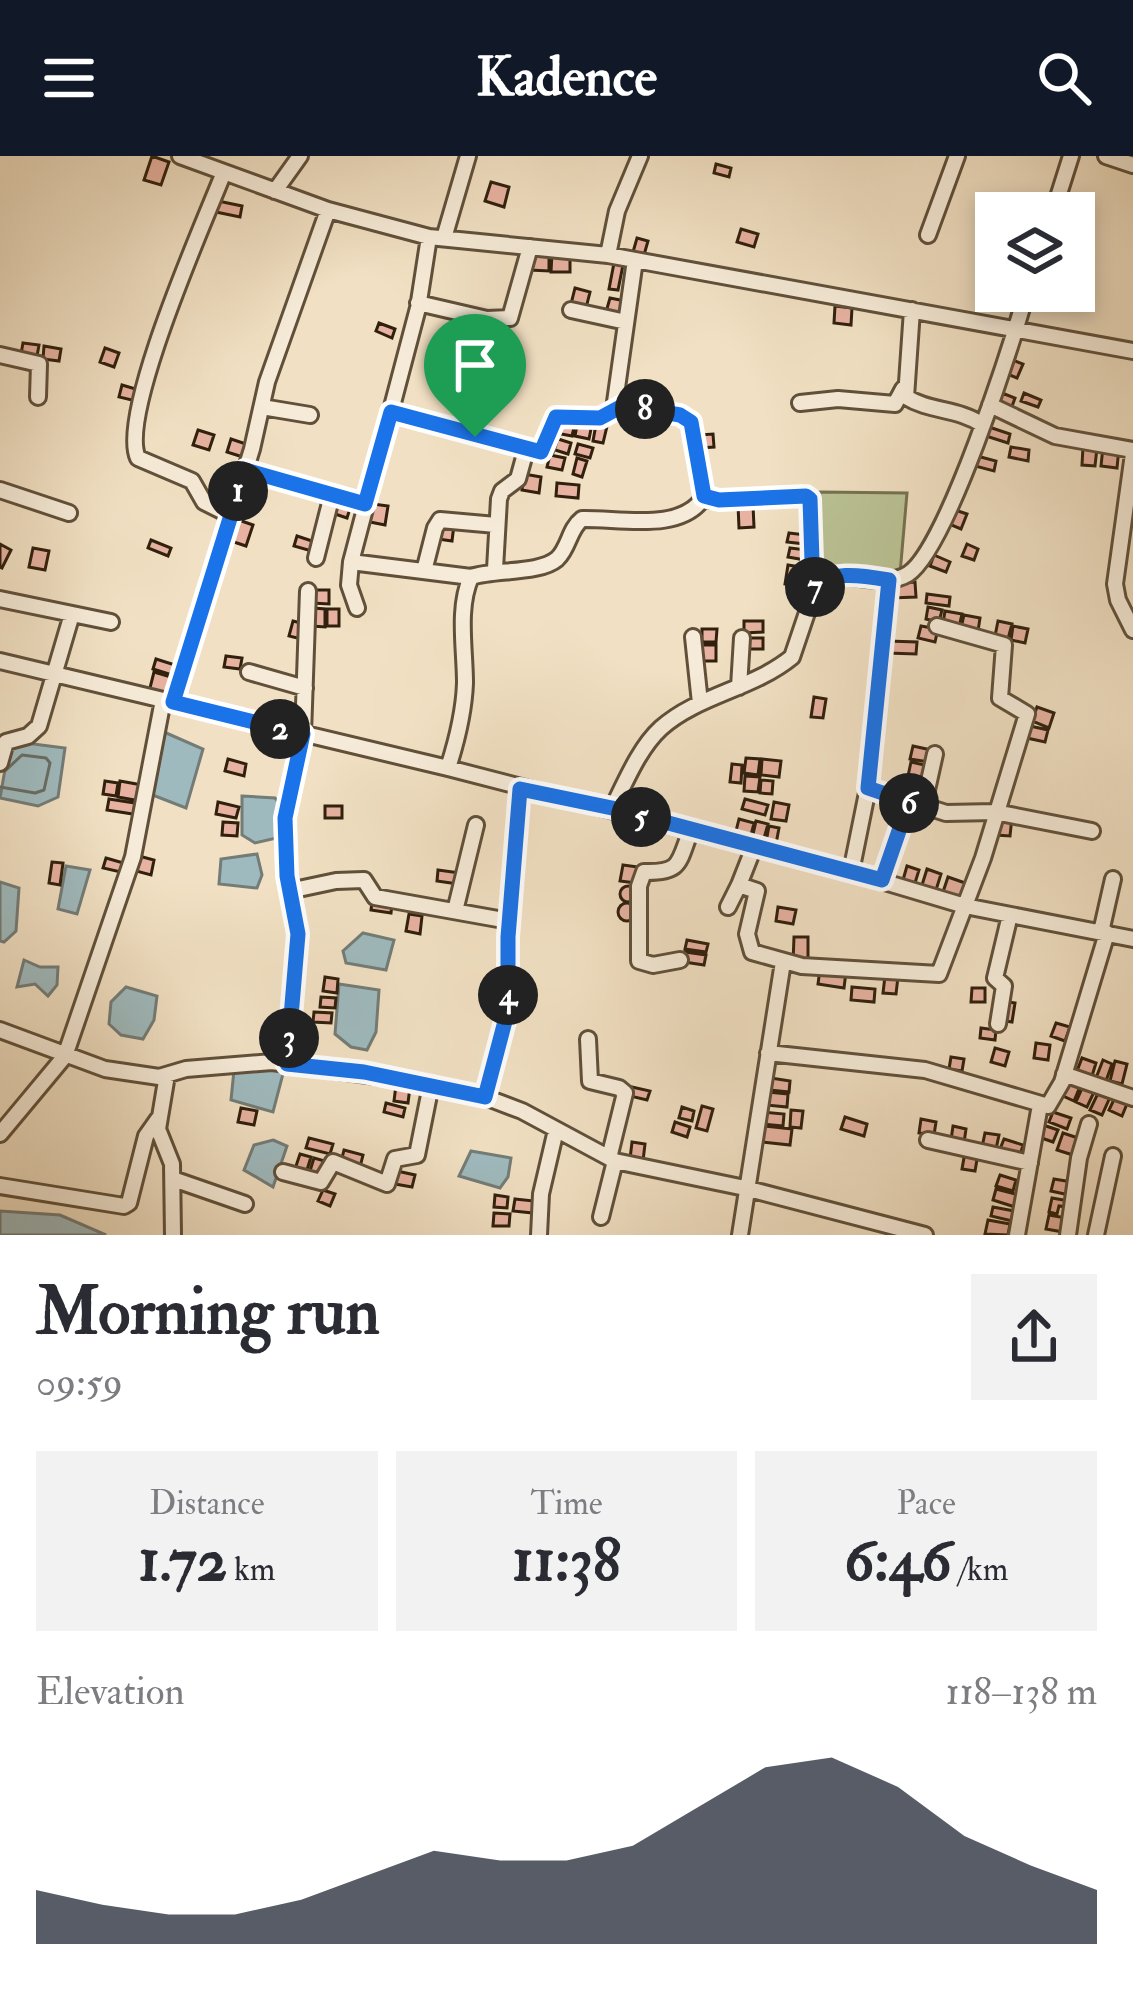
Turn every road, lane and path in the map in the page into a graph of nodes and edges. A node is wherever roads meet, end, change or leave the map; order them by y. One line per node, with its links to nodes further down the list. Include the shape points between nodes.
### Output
1 (180, 156): 9 (street)
2 (300, 156): 10 (street)
3 (468, 156): 14 (street)
4 (640, 156): 16 (street)
5 (956, 156): 13 (street)
6 (1072, 156): 11 (street)
7 (1106, 156): 8 (street)
8 (1133, 165)
9 (224, 172): 10 (street); 43 (street, via 159,340 132,441 138,458 192,482 204,502)
10 (275, 191): 12 (street)
11 (1060, 192)
12 (328, 210): 14 (street); 30 (street)
13 (928, 235)
14 (437, 238): 15 (street); 18 (street)
15 (530, 247): 16 (street); 18 (street, via 509,318)
16 (608, 255): 17 (street)
17 (635, 260): 20 (street); 22 (street)
18 (418, 303): 32 (street)
19 (571, 310): 22 (street)
20 (912, 310): 23 (street); 26 (street)
21 (1021, 312): 23 (street)
22 (626, 322): 31 (street)
23 (1016, 329): 24 (street); 29 (street)
24 (1133, 351)
25 (0, 355): 27 (street, via 39,364)
26 (904, 384): 28 (street, via 895,404); 34 (street, via 911,401 963,411)
27 (38, 397)
28 (800, 403)
29 (990, 404): 34 (street); 36 (street, via 1055,436)
30 (262, 407): 33 (street); 37 (street)
31 (614, 409): 35 (street, via 600,418 556,417 544,451); 40 (street, via 691,422)
32 (391, 412): 35 (street); 41 (street)
33 (310, 415)
34 (982, 424): 50 (street, via 922,563)
35 (526, 450): 44 (street, via 518,478 502,491)
36 (1133, 452): 51 (street)
37 (245, 470): 39 (street); 43 (street)
38 (0, 490): 42 (street)
39 (332, 495): 41 (street); 45 (street)
40 (704, 496): 47 (street, via 678,517 581,519 550,564); 54 (street, via 810,499)
41 (365, 504): 46 (street)
42 (69, 513)
43 (230, 515): 68 (street)
44 (496, 525): 47 (street); 48 (street, via 440,520)
45 (316, 558)
46 (350, 562): 48 (street); 56 (street)
47 (495, 569): 49 (street)
48 (424, 572): 49 (street)
49 (471, 577): 73 (street, via 465,685)
50 (889, 580): 54 (street, via 831,577); 74 (street)
51 (1115, 584): 52 (street); 60 (street)
52 (1133, 586)
53 (308, 591): 67 (street)
54 (813, 592): 66 (street, via 792,657)
55 (0, 599): 57 (street)
56 (357, 608)
57 (72, 614): 58 (street); 65 (street)
58 (111, 622)
59 (938, 626): 78 (street, via 1004,645 1000,698 1026,711)
60 (1133, 630)
61 (694, 638): 69 (street)
62 (742, 638): 66 (street)
63 (0, 661): 65 (street)
64 (249, 672): 67 (street)
65 (51, 673): 68 (street); 72 (street, via 36,731 7,742)
66 (739, 687): 69 (street)
67 (305, 688): 70 (street)
68 (168, 701): 70 (street); 101 (street, via 133,857)
69 (700, 703): 77 (street, via 654,735)
70 (303, 734): 73 (street); 87 (street, via 285,818)
71 (935, 754): 76 (street)
72 (0, 763)
73 (448, 769): 75 (street)
74 (868, 788): 76 (street); 83 (street)
75 (520, 789): 77 (street); 92 (street)
76 (916, 805): 78 (street); 85 (street)
77 (612, 808): 80 (street)
78 (995, 812): 81 (street); 88 (street)
79 (476, 825): 90 (street)
80 (691, 830): 82 (street); 95 (street, via 675,868 644,872 639,886 639,961)
81 (1092, 831)
82 (754, 847): 83 (street); 86 (street)
83 (850, 872): 85 (street)
84 (1113, 879): 93 (street)
85 (882, 880): 88 (street)
86 (740, 885): 89 (street); 96 (street, via 757,891 748,947)
87 (289, 891): 90 (street, via 364,880 375,897); 102 (street, via 298,934)
88 (965, 906): 91 (street); 96 (street, via 939,974)
89 (728, 908)
90 (455, 911): 92 (street)
91 (1010, 915): 93 (street); 97 (street, via 994,968 1004,986)
92 (509, 921): 106 (street, via 508,1010)
93 (1104, 933): 94 (street); 103 (street)
94 (1133, 939)
95 (680, 960)
96 (783, 962): 100 (street)
97 (998, 1024)
98 (0, 1030): 101 (street)
99 (588, 1039): 115 (street, via 590,1081 625,1093)
100 (768, 1053): 108 (street, via 925,1070); 120 (street)
101 (65, 1056): 104 (street); 112 (street)
102 (287, 1064): 104 (street); 105 (street)
103 (1064, 1074): 107 (street); 108 (street, via 1052,1104)
104 (167, 1075): 109 (street)
105 (431, 1084): 106 (street); 117 (street, via 417,1154 394,1159 387,1184 333,1162 321,1182)
106 (485, 1097): 111 (street)
107 (1133, 1098)
108 (1040, 1105): 116 (street)
109 (158, 1119): 118 (street); 119 (street, via 124,1206)
110 (1089, 1124): 128 (street)
111 (556, 1130): 115 (street); 124 (street)
112 (0, 1134)
113 (928, 1139): 116 (street)
114 (1113, 1156): 129 (street)
115 (612, 1160): 120 (street); 122 (street)
116 (1030, 1163): 127 (street)
117 (283, 1172)
118 (173, 1180): 121 (street); 123 (street)
119 (0, 1186)
120 (745, 1188): 125 (street); 126 (street)
121 (245, 1204)
122 (601, 1217)
123 (173, 1235)
124 (539, 1235)
125 (740, 1235)
126 (925, 1235)
127 (1017, 1235)
128 (1068, 1235)
129 (1096, 1235)

